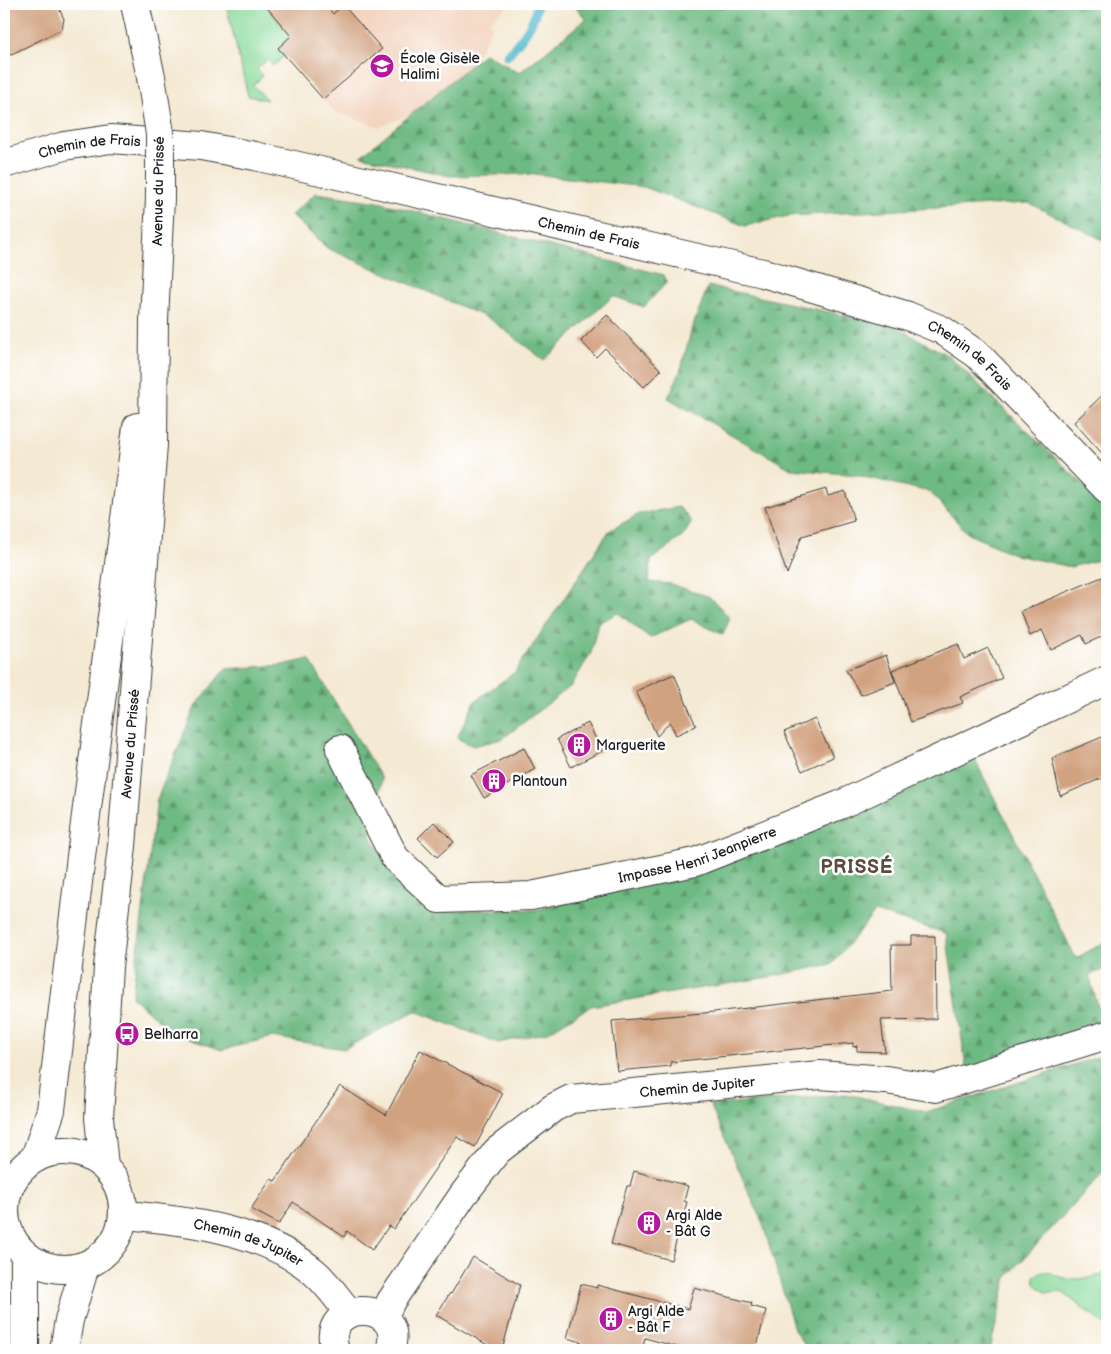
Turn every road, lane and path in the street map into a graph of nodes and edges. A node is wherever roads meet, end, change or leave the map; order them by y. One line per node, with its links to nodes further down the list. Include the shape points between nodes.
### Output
1 (135, 4): 3 (street, Avenue du Prissé, bridge, via 160,134)
2 (4, 164): 4 (street, Chemin de Frais, via 64,146 111,139 201,146 763,274 899,313 942,330 978,355)
3 (154, 320): 8 (street, Avenue du Prissé, via 89,794 51,1110); 9 (street, Avenue du Prissé, via 153,445 98,1118)
4 (1107, 489)
5 (1107, 680): 6 (street, Impasse Henri Jeanpierre, via 840,805 695,862 530,896 439,899 395,858)
6 (340, 749)
7 (1107, 1035): 15 (street, Chemin de Jupiter, via 936,1088 820,1075 571,1100 553,1108 497,1152 463,1195)
8 (36, 1158): 9 (street, via 53,1152 71,1151); 10 (street, via 14,1179)
9 (104, 1166): 11 (street, via 119,1188)
10 (4, 1208): 12 (street, via 7,1226)
11 (124, 1215): 13 (street, via 118,1236 104,1254); 14 (street, Chemin de Jupiter, via 252,1237 298,1260 314,1272)
12 (25, 1256): 13 (street, via 54,1269); 17 (street)
13 (85, 1266): 18 (street)
14 (349, 1313): 15 (street, via 363,1309); 19 (street, via 336,1327 333,1336)
15 (383, 1318): 16 (street, via 392,1332)
16 (393, 1349)
17 (24, 1350)
18 (64, 1350)
19 (335, 1350)

